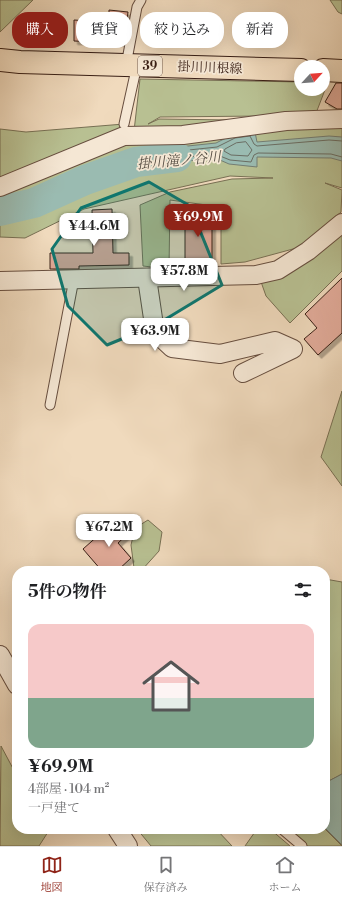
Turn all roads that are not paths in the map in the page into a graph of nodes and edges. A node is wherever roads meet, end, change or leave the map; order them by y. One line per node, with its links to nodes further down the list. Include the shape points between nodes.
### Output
1 (141, 0): 3 (lane, via 137,7)
2 (0, 60): 3 (main road, 掛川川根線 / 39)
3 (131, 65): 4 (main road, 掛川川根線 / 39); 8 (lane)
4 (294, 70)
5 (330, 70): 6 (main road)
6 (342, 71)
7 (342, 119): 9 (street, via 286,121 183,135 124,136)
8 (124, 124)
9 (0, 187)
10 (342, 223): 11 (street, via 308,251 278,270 256,275)
11 (147, 278): 12 (street); 14 (street, via 155,332 172,348 220,354 275,341 293,349)
12 (74, 279): 13 (street); 15 (lane)
13 (0, 281)
14 (243, 373)
15 (50, 405)
16 (0, 654): 17 (street)
17 (12, 674)
18 (120, 834): 20 (street)
19 (288, 834): 21 (lane)
20 (128, 846)
21 (302, 846)

